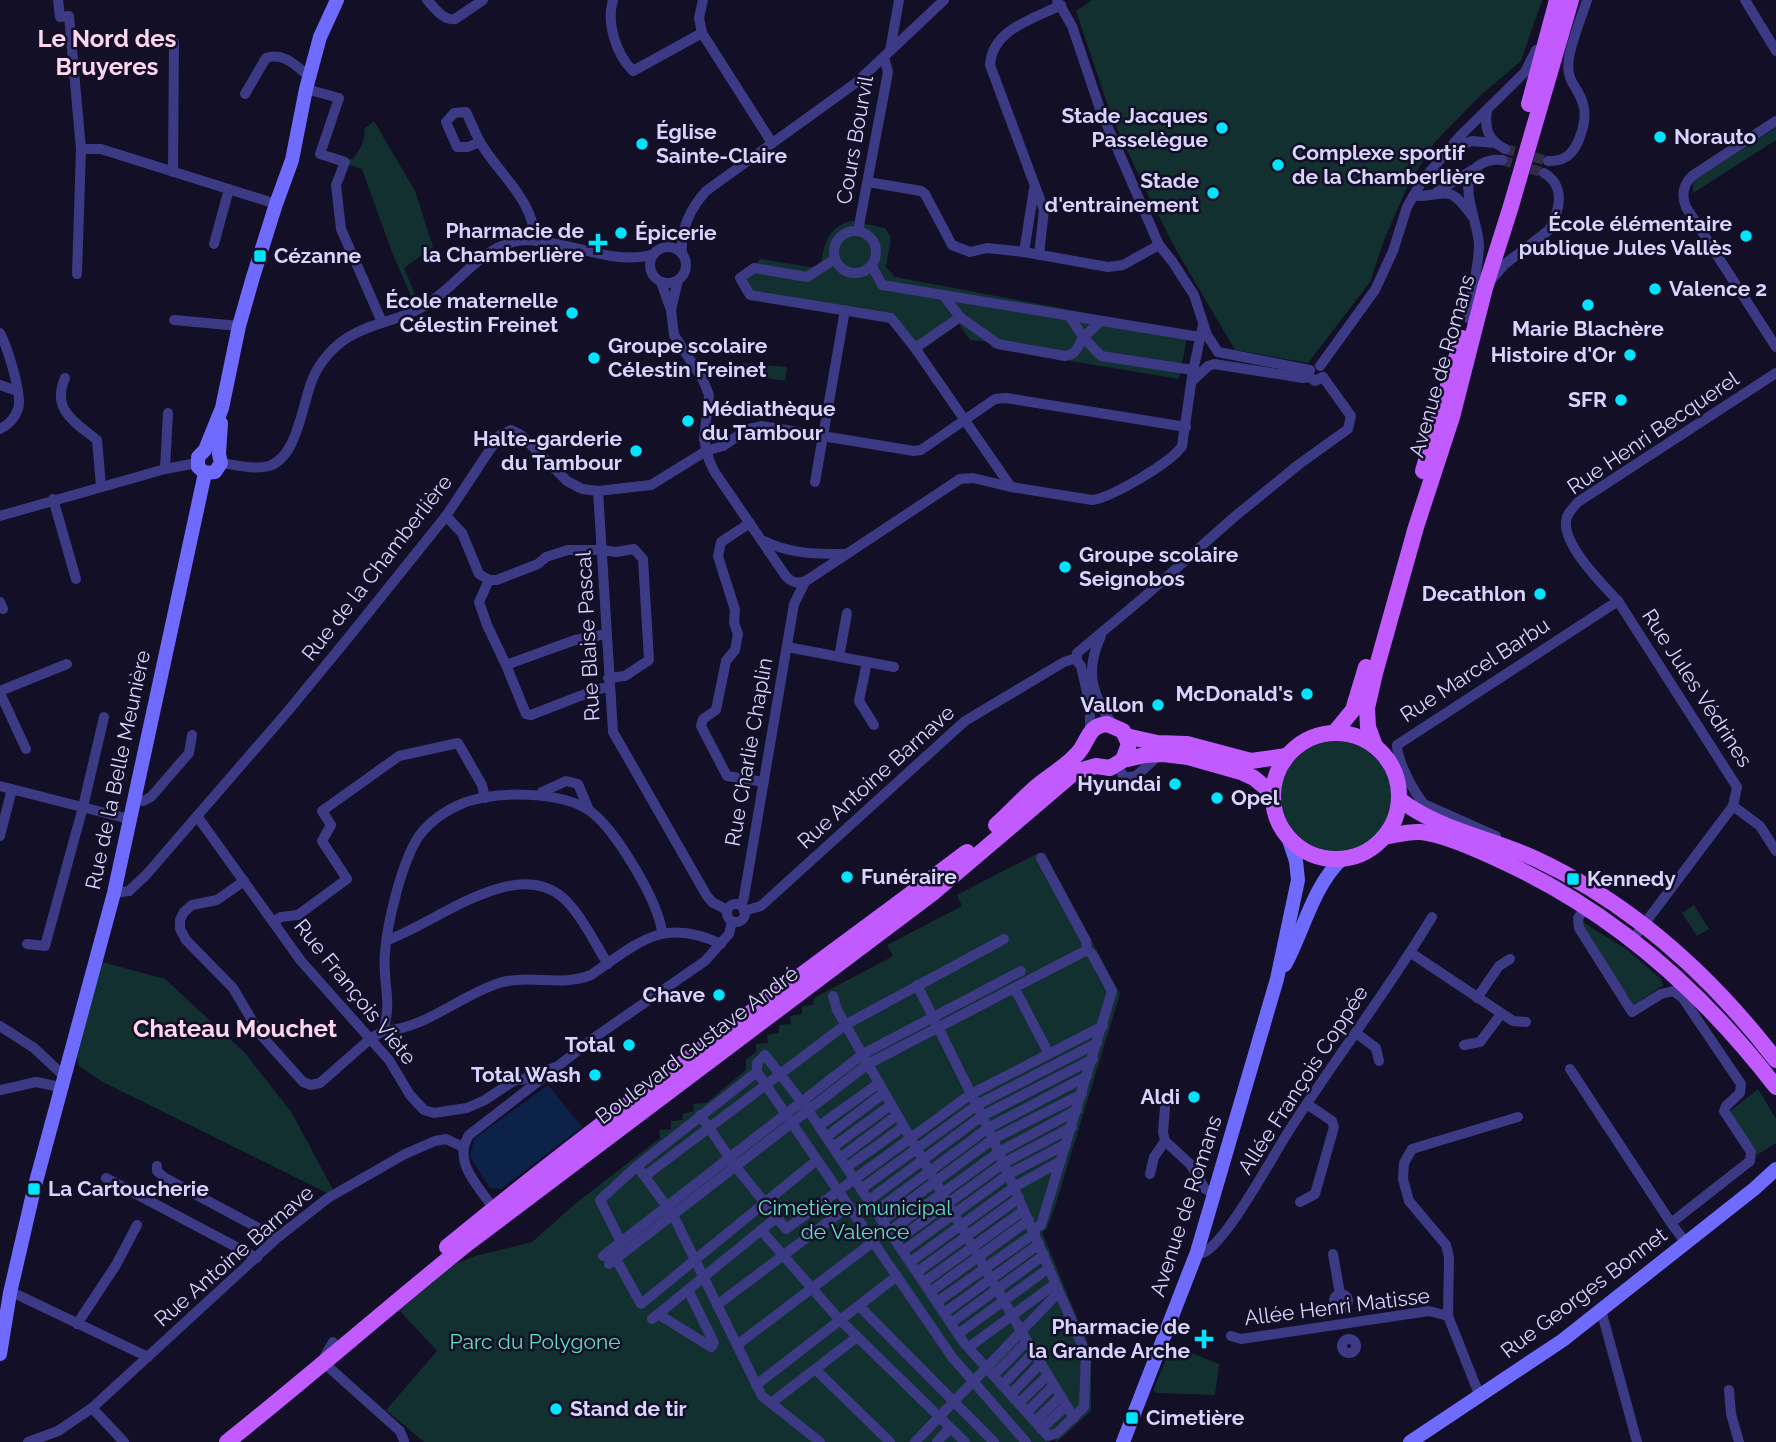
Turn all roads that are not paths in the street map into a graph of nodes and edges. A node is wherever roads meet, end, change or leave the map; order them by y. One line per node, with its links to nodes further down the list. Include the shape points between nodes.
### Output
1 (58, 0): 25 (street, via 60,17 69,16)
2 (337, 0): 18 (street, Rue de la Belle Meunière, via 320,37)
3 (427, 0): 4 (street, via 450,20)
4 (483, 0)
5 (613, 0): 14 (street, via 610,25 633,71)
6 (703, 0): 14 (street)
7 (899, 0): 17 (street, Cours Bourvil)
8 (944, 0): 17 (street)
9 (1555, 0): 20 (street, via 1530,66); 63 (main road, Avenue de Romans)
10 (1570, 0): 57 (main road, Avenue de Romans)
11 (1587, 0): 29 (street, via 1569,58 1570,80 1584,113 1571,153)
12 (1745, 0): 16 (street)
13 (1059, 3): 34 (street, via 1003,35 990,54 990,65); 44 (street)
14 (702, 33): 23 (street)
15 (174, 42): 31 (street)
16 (1776, 51)
17 (887, 54): 23 (street, via 848,89); 33 (street, Cours Bourvil, via 888,72)
18 (308, 83): 19 (street, via 285,58 274,55 266,58); 38 (street, Rue de la Belle Meunière, via 292,160); 66 (street, via 340,98 320,154 345,162 336,185 341,229)
19 (245, 94)
20 (1488, 110): 24 (street, via 1486,129); 27 (street)
21 (1776, 121): 72 (street, via 1692,176 1683,195 1693,219)
22 (480, 142): 42 (street, via 524,200)
23 (772, 142): 41 (street, via 706,191)
24 (1495, 144): 26 (street); 27 (street, via 1472,141)
25 (81, 149): 31 (street, via 102,149); 54 (street)
26 (1505, 149)
27 (1448, 150): 37 (street)
28 (1502, 160): 30 (street)
29 (1548, 161)
30 (1474, 169): 36 (street); 39 (street, via 1467,184)
31 (173, 172): 35 (street)
32 (1544, 173): 57 (street, via 1560,195 1554,223 1505,264)
33 (868, 182): 40 (street, Cours Bourvil); 46 (street, via 921,191 952,245 960,250)
34 (1035, 188): 46 (street); 49 (street, via 1045,215)
35 (229, 189): 38 (street); 43 (street)
36 (1437, 192): 37 (street); 39 (street, via 1455,196)
37 (1413, 196): 77 (street, via 1376,290)
38 (276, 204): 68 (street, Rue de la Belle Meunière)
39 (1476, 223): 63 (street, via 1479,248)
40 (858, 231): 51 (street, via 839,238); 52 (street, via 876,247)
41 (682, 232): 45 (street); 48 (street)
42 (535, 240): 50 (street); 66 (street, via 507,244 469,267 425,306)
43 (214, 244)
44 (1159, 245): 49 (street, via 1123,265 1108,267); 67 (street, via 1194,295)
45 (666, 247): 47 (street); 48 (street)
46 (1024, 252): 49 (street)
47 (654, 254): 50 (street); 53 (street)
48 (682, 254): 55 (street, via 686,268)
49 (1039, 255)
50 (631, 258): 53 (street)
51 (835, 259): 52 (street, via 842,269 854,274); 60 (street, via 807,277 754,268 740,278 750,295)
52 (872, 266): 58 (street, via 882,285)
53 (650, 270): 56 (street)
54 (77, 274)
55 (678, 280): 56 (street); 59 (street)
56 (660, 282): 59 (street)
57 (1485, 288): 128 (main road, Avenue de Romans, via 1368,700)
58 (943, 295): 61 (street); 62 (street)
59 (671, 310): 87 (street, via 674,335 709,395)
60 (845, 310): 73 (street, via 891,317); 86 (street)
61 (1069, 316): 65 (street); 70 (street)
62 (960, 317): 70 (street, via 998,344 1065,356 1077,352); 73 (street)
63 (1468, 318): 124 (main road, Avenue de Romans, via 1357,699)
64 (174, 320): 68 (street)
65 (1101, 321): 70 (street); 71 (street)
66 (382, 322): 88 (street, via 343,340 324,359 289,449 278,462 262,467)
67 (1203, 325): 71 (street); 74 (street)
68 (239, 326): 88 (street, Rue de la Belle Meunière)
69 (0, 333): 81 (street)
70 (1084, 338): 76 (street, via 1101,356)
71 (1199, 342): 74 (street); 76 (street)
72 (1776, 347)
73 (915, 348): 83 (street)
74 (1214, 348): 75 (street, via 1217,358); 77 (street)
75 (1211, 365): 76 (street); 76 (street); 77 (street, via 1303,378)
76 (1194, 370): 84 (street)
77 (1313, 371): 112 (street, via 1315,381 1323,377 1351,416 1348,429 1233,518)
78 (1776, 373): 107 (street, Rue Henri Becquerel, via 1578,502 1568,513 1571,541)
79 (65, 378): 91 (street, via 60,390 64,413 97,440)
80 (0, 385): 81 (street)
81 (17, 391): 85 (street, via 20,406)
82 (167, 413): 89 (street)
83 (965, 420): 84 (street, Rue de la Chamberlière, via 995,399 1006,398); 86 (street, Rue de la Chamberlière, via 914,452); 92 (street)
84 (1186, 426): 92 (street, via 1179,451 1100,499)
85 (0, 429)
86 (822, 436): 87 (street, Rue de la Chamberlière, via 761,426); 90 (street)
87 (706, 451): 93 (street, Rue de la Chamberlière, via 651,485); 97 (street, Rue Charlie Chaplin, via 714,471)
88 (209, 461): 89 (street); 138 (street, Rue de la Belle Meunière)
89 (165, 468): 91 (street)
90 (815, 482)
91 (101, 486): 94 (street)
92 (1011, 487): 102 (street, via 960,479)
93 (598, 491): 96 (street, Rue de la Chamberlière, via 567,481 511,430 499,436); 99 (street, Rue Blaise Pascal)
94 (53, 499): 95 (street); 104 (street)
95 (0, 516)
96 (446, 516): 106 (street, via 462,533 479,574); 144 (street, Rue de la Chamberlière)
97 (750, 523): 98 (street, Rue Charlie Chaplin); 133 (street, via 721,542 718,556 738,634 735,650 726,661 716,710 701,726 727,776)
98 (764, 541): 100 (street); 103 (street, Rue Charlie Chaplin)
99 (602, 550): 106 (street, via 568,550); 110 (street, Rue Blaise Pascal); 119 (street, via 634,549 643,559 649,660)
100 (794, 551): 101 (street); 103 (street, via 783,561)
101 (809, 554): 102 (street); 105 (street, via 815,561)
102 (844, 554): 105 (street)
103 (785, 574): 105 (street, via 792,582); 108 (street, Rue Charlie Chaplin)
104 (76, 579)
105 (809, 579): 108 (street, Rue Charlie Chaplin)
106 (489, 580): 117 (street, via 478,602)
107 (1618, 601): 141 (street, Rue Jules Védrines, via 1735,782); 146 (street, Rue Marcel Barbu, via 1397,745 1420,801)
108 (794, 604): 111 (street, Rue Charlie Chaplin)
109 (846, 613): 113 (street)
110 (606, 634): 117 (street); 119 (street, Rue Blaise Pascal)
111 (787, 647): 113 (street); 133 (street, Rue Charlie Chaplin)
112 (1089, 650): 115 (street, via 1094,659); 115 (street, via 1079,650)
113 (839, 657): 114 (street)
114 (867, 662): 118 (street); 122 (street, via 859,701)
115 (1083, 663): 123 (street); 127 (street, via 1090,706); 156 (street, Rue Antoine Barnave, via 1064,662 965,721 761,906)
116 (67, 664): 120 (street)
117 (506, 665): 119 (street, via 526,714 531,715)
118 (894, 667)
119 (608, 682): 157 (street, Rue Blaise Pascal, via 613,732 707,896)
120 (0, 692): 129 (street)
121 (104, 716): 142 (street)
122 (874, 725)
123 (1113, 725): 126 (main road); 127 (main road, Boulevard Gustave André, via 1100,725)
124 (1334, 733): 128 (main road, via 1359,737); 130 (main road, via 1312,737)
125 (192, 735): 138 (street, via 190,753 151,797)
126 (1126, 736): 130 (main road, via 1187,744 1251,761); 131 (main road, via 1129,744)
127 (1087, 739): 132 (main road, via 1087,758); 265 (main road, Boulevard Gustave André, via 1070,762 967,851 755,1007)
128 (1374, 746): 140 (main road, via 1394,769)
129 (26, 749)
130 (1286, 757): 136 (main road)
131 (1120, 763): 132 (main road, Boulevard Gustave André); 136 (main road, Boulevard Gustave André, via 1145,755 1188,757 1241,772)
132 (1096, 766): 283 (main road, Boulevard Gustave André, via 1069,776 934,892)
133 (764, 782): 156 (street, Rue Charlie Chaplin)
134 (0, 786): 135 (street)
135 (12, 789): 142 (street); 147 (street)
136 (1273, 794): 148 (main road, via 1278,821)
137 (541, 795): 139 (street); 143 (street); 143 (street, via 566,781 578,784)
138 (134, 799): 145 (street, Rue de la Belle Meunière)
139 (485, 799): 160 (street, via 458,743 399,757 322,811 331,825 322,841 347,879 298,915); 165 (street, via 457,806 432,821 418,838 406,863)
140 (1399, 799): 146 (main road); 149 (main road, via 1395,819)
141 (1734, 802): 150 (street, via 1760,826); 161 (street)
142 (83, 807): 145 (street); 166 (street, via 45,946)
143 (589, 810): 162 (street, via 629,859 660,919)
144 (197, 816): 153 (street, Rue François Viète); 154 (street, Rue de la Chamberlière, via 129,891)
145 (130, 819): 154 (street, Rue de la Belle Meunière)
146 (1449, 828): 149 (main road); 155 (main road, via 1485,854); 161 (main road, via 1535,859)
147 (0, 836)
148 (1288, 837): 152 (main road, via 1318,857); 173 (street, Avenue de Romans, via 1298,880)
149 (1384, 837): 152 (main road, via 1365,852)
150 (1776, 851)
151 (1041, 858): 168 (street)
152 (1342, 859): 173 (street, Avenue de Romans, via 1325,877)
153 (244, 881): 160 (street, Rue François Viète); 189 (street, via 217,900 192,905 184,912 180,929 233,988 260,1034 303,1082 311,1085 320,1083)
154 (114, 893): 203 (street, Rue de la Belle Meunière)
155 (1587, 906): 164 (main road); 175 (street, via 1578,918 1579,928 1632,1012)
156 (743, 909): 157 (street, via 732,905); 159 (street, via 743,918)
157 (727, 910): 159 (street)
158 (1432, 917): 169 (street, Allée François Coppée)
159 (732, 921): 167 (street)
160 (273, 922): 189 (street, Rue François Viète)
161 (1644, 925): 164 (street); 195 (main road, via 1710,984)
162 (662, 932): 167 (street, via 699,933); 171 (street)
163 (1004, 939): 174 (street)
164 (1633, 939): 175 (main road)
165 (387, 940): 171 (street, via 484,892 537,887 552,891 571,906); 187 (street, via 389,1013)
166 (27, 944)
167 (721, 944): 198 (street, via 705,961)
168 (1087, 950): 176 (street); 185 (street, via 1112,991)
169 (1411, 953): 178 (street); 188 (street, Allée François Coppée)
170 (1510, 960): 178 (street, via 1499,966)
171 (608, 964): 187 (street, via 580,979 518,978 495,984 401,1030)
172 (1021, 971): 181 (street)
173 (1278, 979): 258 (street, Avenue de Romans)
174 (917, 985): 181 (street); 183 (street)
175 (1677, 985): 179 (main road)
176 (1015, 989): 186 (street); 193 (street)
177 (833, 996): 183 (street)
178 (1477, 998): 180 (street)
179 (1694, 1001): 206 (main road, via 1728,1027); 272 (street, via 1741,1084 1740,1093 1724,1111 1751,1152 1750,1161)
180 (1501, 1014): 182 (street); 191 (street, via 1480,1042)
181 (933, 1017): 186 (street); 192 (street)
182 (1526, 1022)
183 (845, 1025): 192 (street); 201 (street)
184 (0, 1026): 203 (street, via 34,1048)
185 (1103, 1026): 190 (street); 193 (street)
186 (938, 1028): 197 (street); 209 (street)
187 (383, 1031): 189 (street)
188 (1356, 1033): 196 (street, via 1376,1048); 211 (street, Allée François Coppée)
189 (370, 1039): 198 (street, Rue François Viète, via 417,1105 434,1113 467,1108 515,1080)
190 (1097, 1043): 194 (street); 213 (street)
191 (1464, 1045)
192 (863, 1054): 197 (street); 214 (street)
193 (1049, 1054): 209 (street)
194 (1093, 1059): 202 (street); 220 (street)
195 (1776, 1060)
196 (1379, 1061)
197 (868, 1064): 204 (street); 214 (street)
198 (556, 1068): 233 (street, via 469,1135)
199 (1570, 1069): 272 (street)
200 (757, 1072): 201 (street, via 757,1063 765,1055); 205 (street); 218 (street)
201 (780, 1074): 205 (street); 214 (street)
202 (1087, 1076): 210 (street); 227 (street)
203 (62, 1081): 207 (street); 308 (street, Rue de la Belle Meunière)
204 (878, 1083): 208 (street); 223 (street)
205 (766, 1084): 217 (street); 225 (street)
206 (1776, 1087)
207 (0, 1090)
208 (884, 1093): 212 (street); 228 (street)
209 (971, 1094): 213 (street); 229 (street)
210 (1082, 1094): 216 (street); 230 (street)
211 (1307, 1104): 261 (street, via 1334,1127 1315,1194); 287 (street, Allée François Coppée, via 1213,1246)
212 (891, 1105): 219 (street); 234 (street)
213 (977, 1105): 220 (street); 235 (street)
214 (805, 1106): 217 (street); 222 (street); 223 (street)
215 (1166, 1108): 231 (street)
216 (1077, 1110): 226 (street); 236 (street)
217 (785, 1114): 222 (street); 241 (street)
218 (700, 1115): 225 (street); 244 (street)
219 (897, 1115): 224 (street); 237 (street)
220 (982, 1116): 227 (street); 239 (street)
221 (1518, 1117): 317 (street, via 1412,1149 1404,1163 1409,1201 1446,1245)
222 (792, 1123): 238 (street); 241 (street)
223 (819, 1126): 228 (street)
224 (903, 1126): 229 (street); 245 (street)
225 (710, 1127): 241 (street); 250 (street)
226 (1072, 1127): 232 (street); 242 (street)
227 (988, 1128): 230 (street); 247 (street)
228 (826, 1137): 234 (street)
229 (910, 1138): 235 (street); 252 (street)
230 (993, 1139): 236 (street); 253 (street)
231 (1165, 1142): 249 (street, via 1154,1157); 258 (street, via 1190,1164 1205,1189)
232 (1066, 1144): 240 (street); 248 (street)
233 (463, 1147): 265 (street, via 466,1167); 279 (street, Rue Antoine Barnave, via 446,1139 405,1154 328,1198)
234 (833, 1147): 237 (street)
235 (916, 1149): 239 (street); 255 (street)
236 (999, 1152): 242 (street); 257 (street)
237 (840, 1158): 245 (street)
238 (817, 1160): 256 (street); 262 (street)
239 (923, 1160): 247 (street); 260 (street)
240 (1061, 1161): 254 (street); 277 (street, via 1041,1225)
241 (733, 1162): 262 (street); 267 (street)
242 (1003, 1163): 248 (street); 263 (street)
243 (157, 1166): 279 (street, via 165,1178)
244 (637, 1166): 250 (street); 282 (street, via 600,1200)
245 (847, 1167): 252 (street)
246 (1776, 1169): 284 (street, Rue Georges Bonnet)
247 (929, 1171): 253 (street); 268 (street)
248 (1009, 1174): 254 (street); 269 (street)
249 (1150, 1174)
250 (645, 1176): 267 (street)
251 (106, 1178): 292 (street)
252 (855, 1179): 255 (street); 256 (street)
253 (935, 1182): 257 (street); 271 (street)
254 (1014, 1187): 259 (street); 274 (street)
255 (861, 1189): 260 (street)
256 (838, 1191): 264 (street); 270 (street, via 786,1229)
257 (942, 1193): 263 (street); 276 (street)
258 (1214, 1193): 287 (street, Avenue de Romans)
259 (1019, 1198): 266 (street); 278 (street)
260 (869, 1200): 268 (street)
261 (1300, 1202)
262 (764, 1203): 270 (street); 294 (street)
263 (948, 1203): 269 (street); 281 (street)
264 (849, 1206): 280 (street); 289 (street)
265 (494, 1210): 283 (street, via 498,1216); 309 (main road, Boulevard Gustave André)
266 (1024, 1210): 277 (street); 285 (street)
267 (670, 1211): 282 (street); 293 (street); 294 (street)
268 (876, 1211): 271 (street)
269 (954, 1214): 274 (street); 286 (street)
270 (776, 1218): 275 (street)
271 (883, 1221): 276 (street)
272 (1671, 1223): 284 (street)
273 (137, 1225): 320 (street)
274 (960, 1226): 278 (street); 295 (street)
275 (761, 1230): 289 (street); 300 (street)
276 (890, 1231): 281 (street)
277 (1034, 1232): 290 (street); 291 (street); 296 (street); 301 (street)
278 (966, 1236): 285 (street); 298 (street)
279 (277, 1238): 292 (street, Rue Antoine Barnave)
280 (873, 1241): 299 (street); 303 (street)
281 (896, 1241): 286 (street)
282 (621, 1242): 293 (street)
283 (468, 1243): 309 (main road, Boulevard Gustave André)
284 (1686, 1243): 314 (street, Rue Georges Bonnet)
285 (973, 1247): 291 (street); 302 (street)
286 (903, 1251): 295 (street)
287 (1197, 1252): 368 (street, Avenue de Romans)
288 (1333, 1254): 321 (street, via 1340,1294 1334,1302 1342,1308)
289 (783, 1255): 303 (street); 312 (street)
290 (1044, 1255): 297 (street); 305 (street)
291 (978, 1257): 296 (street); 307 (street)
292 (257, 1258): 332 (street, Rue Antoine Barnave)
293 (609, 1260): 294 (street, via 640,1304)
294 (695, 1261): 300 (street)
295 (910, 1262): 298 (street)
296 (985, 1268): 301 (street); 311 (street)
297 (1049, 1268): 304 (street); 310 (street)
298 (917, 1272): 302 (street)
299 (897, 1276): 313 (street); 338 (street, via 952,1357)
300 (703, 1278): 306 (street); 312 (street)
301 (991, 1279): 305 (street); 315 (street)
302 (923, 1282): 307 (street)
303 (810, 1287): 318 (street); 328 (street)
304 (1057, 1288): 316 (street); 323 (street); 353 (street, via 1086,1354 1084,1407)
305 (997, 1289): 310 (street); 319 (street)
306 (688, 1290): 306 (street, via 714,1343 711,1347 655,1316)
307 (930, 1292): 311 (street)
308 (10, 1293): 320 (street); 331 (street, Rue de la Belle Meunière)
309 (388, 1301): 327 (main road, Boulevard Gustave André); 333 (main road, Boulevard Gustave André)
310 (1004, 1301): 316 (street); 322 (street)
311 (937, 1302): 315 (street)
312 (717, 1305): 328 (street)
313 (859, 1306): 318 (street); 346 (street)
314 (1601, 1310): 344 (street, Rue Georges Bonnet); 370 (street)
315 (944, 1313): 319 (street)
316 (1012, 1315): 323 (street); 329 (street)
317 (1448, 1316): 321 (street, Allée Henri Matisse, via 1429,1311); 344 (street)
318 (842, 1320): 325 (street); 340 (street)
319 (951, 1323): 322 (street)
320 (77, 1324): 332 (street)
321 (1345, 1324): 324 (street, Allée Henri Matisse, via 1241,1339); 326 (street)
322 (958, 1334): 329 (street)
323 (1024, 1336): 330 (street); 336 (street)
324 (1231, 1336)
325 (857, 1337): 335 (street); 352 (street)
326 (1348, 1339)
327 (333, 1342): 333 (street); 359 (main road, Boulevard Gustave André)
328 (737, 1345): 340 (street)
329 (969, 1347): 336 (street)
330 (1034, 1352): 334 (street); 339 (street)
331 (0, 1354)
332 (148, 1357): 350 (street, Rue Antoine Barnave)
333 (324, 1363): 360 (main road, Boulevard Gustave André); 361 (street, via 400,1431)
334 (1041, 1363): 337 (street); 343 (street)
335 (816, 1370): 347 (street); 363 (street)
336 (991, 1371): 338 (street); 339 (street)
337 (1048, 1374): 341 (street); 348 (street)
338 (974, 1381): 346 (street); 367 (street)
339 (1003, 1384): 343 (street)
340 (757, 1385): 347 (street)
341 (1054, 1385): 345 (street); 351 (street)
342 (1729, 1390): 371 (street)
343 (1011, 1394): 348 (street)
344 (1479, 1394): 369 (street, Rue Georges Bonnet)
345 (1060, 1396): 349 (street); 355 (street)
346 (953, 1402): 352 (street); 366 (street)
347 (771, 1403): 362 (street)
348 (1019, 1403): 351 (street)
349 (1066, 1406): 353 (street); 355 (street)
350 (92, 1408): 357 (street, Rue Antoine Barnave, via 58,1431); 358 (street)
351 (1027, 1412): 355 (street)
352 (939, 1417): 354 (street); 364 (street)
353 (1074, 1418): 355 (street, via 1057,1433)
354 (950, 1428): 356 (street); 365 (street)
355 (1041, 1428)
356 (962, 1441)
357 (28, 1442)
358 (124, 1442)
359 (214, 1442)
360 (227, 1442)
361 (406, 1442)
362 (820, 1442)
363 (890, 1442)
364 (915, 1442)
365 (937, 1442)
366 (994, 1442)
367 (1026, 1442)
368 (1123, 1442)
369 (1410, 1442)
370 (1637, 1442)
371 (1739, 1442)

